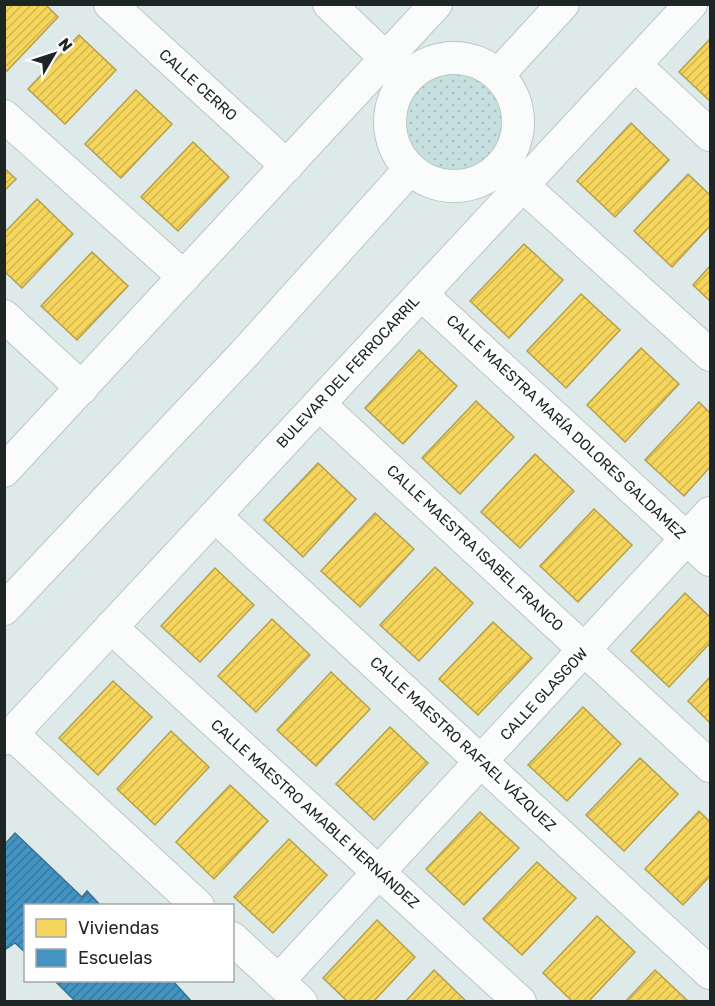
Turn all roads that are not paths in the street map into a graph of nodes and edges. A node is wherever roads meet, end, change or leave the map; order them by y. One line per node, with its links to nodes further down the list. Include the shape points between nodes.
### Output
1 (110, 4): 11 (street, CALLE CERRO)
2 (329, 4): 7 (street)
3 (436, 4): 7 (street)
4 (563, 4): 8 (street)
5 (691, 4): 6 (street, BULEVAR DEL FERROCARRIL)
6 (635, 65): 10 (street); 13 (street, BULEVAR DEL FERROCARRIL)
7 (397, 68): 8 (street, via 462,58); 11 (street); 12 (street, via 390,127 394,144)
8 (498, 75): 13 (street, via 517,110)
9 (4, 116): 14 (street)
10 (711, 135)
11 (287, 166): 14 (street)
12 (411, 169): 13 (street, via 432,182 457,186 489,176); 25 (street)
13 (512, 176): 15 (street, BULEVAR DEL FERROCARRIL); 17 (street)
14 (184, 277): 18 (street)
15 (421, 294): 19 (street, BULEVAR DEL FERROCARRIL); 23 (street, CALLE MAESTRA MARÍA DOLORES GALDAMEZ)
16 (4, 316): 18 (street)
17 (711, 355)
18 (82, 388): 20 (street)
19 (319, 404): 22 (street, BULEVAR DEL FERROCARRIL); 27 (street, CALLE MAESTRA ISABEL FRANCO)
20 (4, 471)
21 (711, 513): 23 (street, CALLE GLASGOW)
22 (215, 516): 26 (street, BULEVAR DEL FERROCARRIL); 29 (street, CALLE MAESTRO RAFAEL VÁZQUEZ)
23 (687, 539): 24 (street, CALLE MAESTRA MARÍA DOLORES GALDAMEZ); 27 (street, CALLE GLASGOW)
24 (711, 560)
25 (4, 609)
26 (111, 627): 28 (street, BULEVAR DEL FERROCARRIL); 31 (street, CALLE MAESTRO AMABLE HERNÁNDEZ)
27 (584, 650): 29 (street, CALLE GLASGOW); 30 (street, CALLE MAESTRA ISABEL FRANCO)
28 (8, 736): 32 (street)
29 (482, 761): 31 (street, CALLE GLASGOW); 34 (street, CALLE MAESTRO RAFAEL VÁZQUEZ)
30 (711, 766)
31 (379, 872): 35 (street, CALLE GLASGOW); 37 (street, CALLE MAESTRO AMABLE HERNÁNDEZ)
32 (196, 904)
33 (234, 940): 35 (street)
34 (711, 973)
35 (279, 980): 36 (street)
36 (301, 1002)
37 (520, 1002)

